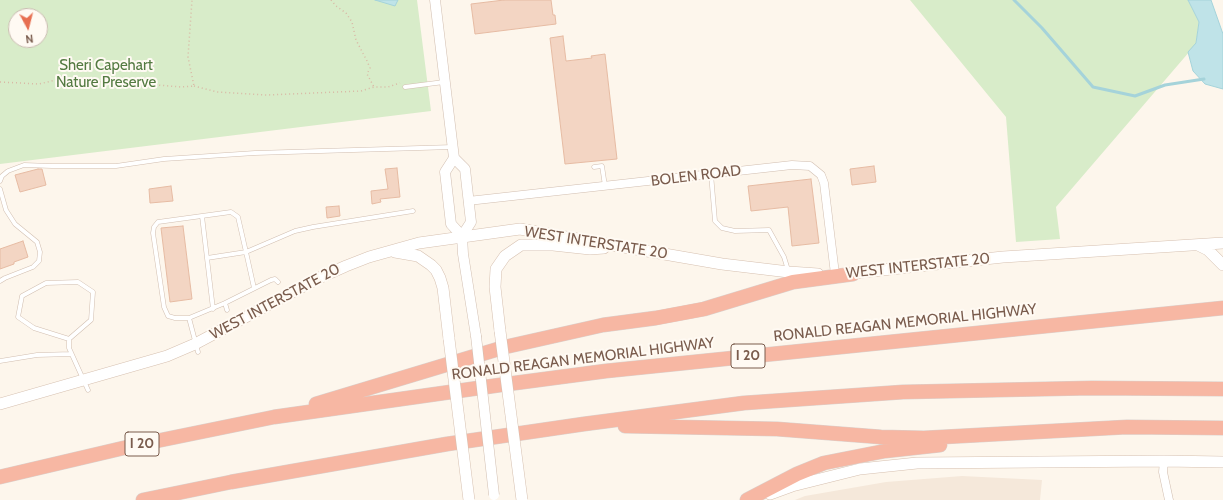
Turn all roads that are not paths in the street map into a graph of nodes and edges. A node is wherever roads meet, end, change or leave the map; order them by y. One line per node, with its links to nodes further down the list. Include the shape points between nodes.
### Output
1 (435, 0): 2 (street)
2 (445, 82): 3 (lane); 4 (street)
3 (405, 87)
4 (453, 147): 5 (street); 8 (lane, via 240,154 164,159 116,166 24,165 8,171)
5 (454, 158): 11 (street, via 465,169); 14 (street, via 445,172 451,224)
6 (594, 167): 9 (lane, via 602,166)
7 (711, 174): 9 (street, BOLEN ROAD); 22 (lane, via 715,221 722,228 735,231 770,230); 23 (street, BOLEN ROAD, via 792,165 810,166 818,171 824,183)
8 (0, 181)
9 (605, 186): 11 (street, BOLEN ROAD)
10 (0, 189): 25 (lane, via 6,210 15,224 37,242 40,252 39,261 33,267)
11 (468, 201): 14 (street, via 471,222)
12 (412, 211): 19 (lane, via 295,231)
13 (202, 216): 19 (lane, via 231,212 238,217); 20 (lane); 32 (lane, via 158,222 153,234 164,307 168,316)
14 (462, 236): 17 (main road, WEST INTERSTATE 20, via 520,229); 18 (main road, WEST INTERSTATE 20); 47 (street, bridge)
15 (1223, 243): 16 (main road, WEST INTERSTATE 20)
16 (1198, 245): 21 (main road, via 1208,250); 24 (main road, WEST INTERSTATE 20, via 1003,258)
17 (623, 247): 22 (main road, WEST INTERSTATE 20, via 722,264); 50 (main road, bridge, via 590,249 521,245 505,256 496,269 500,331)
18 (389, 251): 34 (main road, WEST INTERSTATE 20, via 319,278); 49 (main road, bridge, via 418,256 431,265 440,278)
19 (246, 252): 20 (lane); 27 (lane)
20 (207, 258): 30 (lane)
21 (1223, 265)
22 (789, 272): 23 (main road, WEST INTERSTATE 20)
23 (835, 274): 24 (main road, WEST INTERSTATE 20)
24 (853, 274): 40 (highway, via 793,282 704,309 603,325 505,347)
25 (0, 281)
26 (278, 282): 27 (lane, via 273,279)
27 (254, 288): 28 (lane)
28 (224, 303): 30 (lane); 31 (lane)
29 (1223, 308): 40 (highway, RONALD REAGAN MEMORIAL HIGHWAY / I 20, via 606,371)
30 (213, 309): 32 (lane)
31 (227, 310)
32 (189, 318): 34 (lane)
33 (69, 340): 33 (lane, via 91,320 93,292 78,282 46,284 22,296 18,317 34,328); 35 (lane)
34 (196, 348): 37 (main road, WEST INTERSTATE 20)
35 (71, 354): 36 (lane); 37 (lane)
36 (0, 361)
37 (86, 385): 39 (main road, WEST INTERSTATE 20)
38 (1223, 389): 41 (highway, via 1092,388 903,392 744,403)
39 (0, 404)
40 (274, 417): 46 (highway, RONALD REAGAN MEMORIAL HIGHWAY / I 20)
41 (584, 424): 43 (highway, via 777,429 881,437); 48 (highway, via 365,458)
42 (1223, 428): 43 (highway, via 1127,426)
43 (1023, 432): 51 (highway, via 954,444 885,451 824,463)
44 (1164, 461): 45 (main road); 52 (main road, via 917,463 860,469 792,486); 53 (street, via 1163,472)
45 (1223, 462)
46 (3, 476)
47 (494, 498)
48 (143, 500)
49 (468, 500)
50 (522, 500)
51 (747, 500)
52 (750, 500)
53 (1169, 500)

